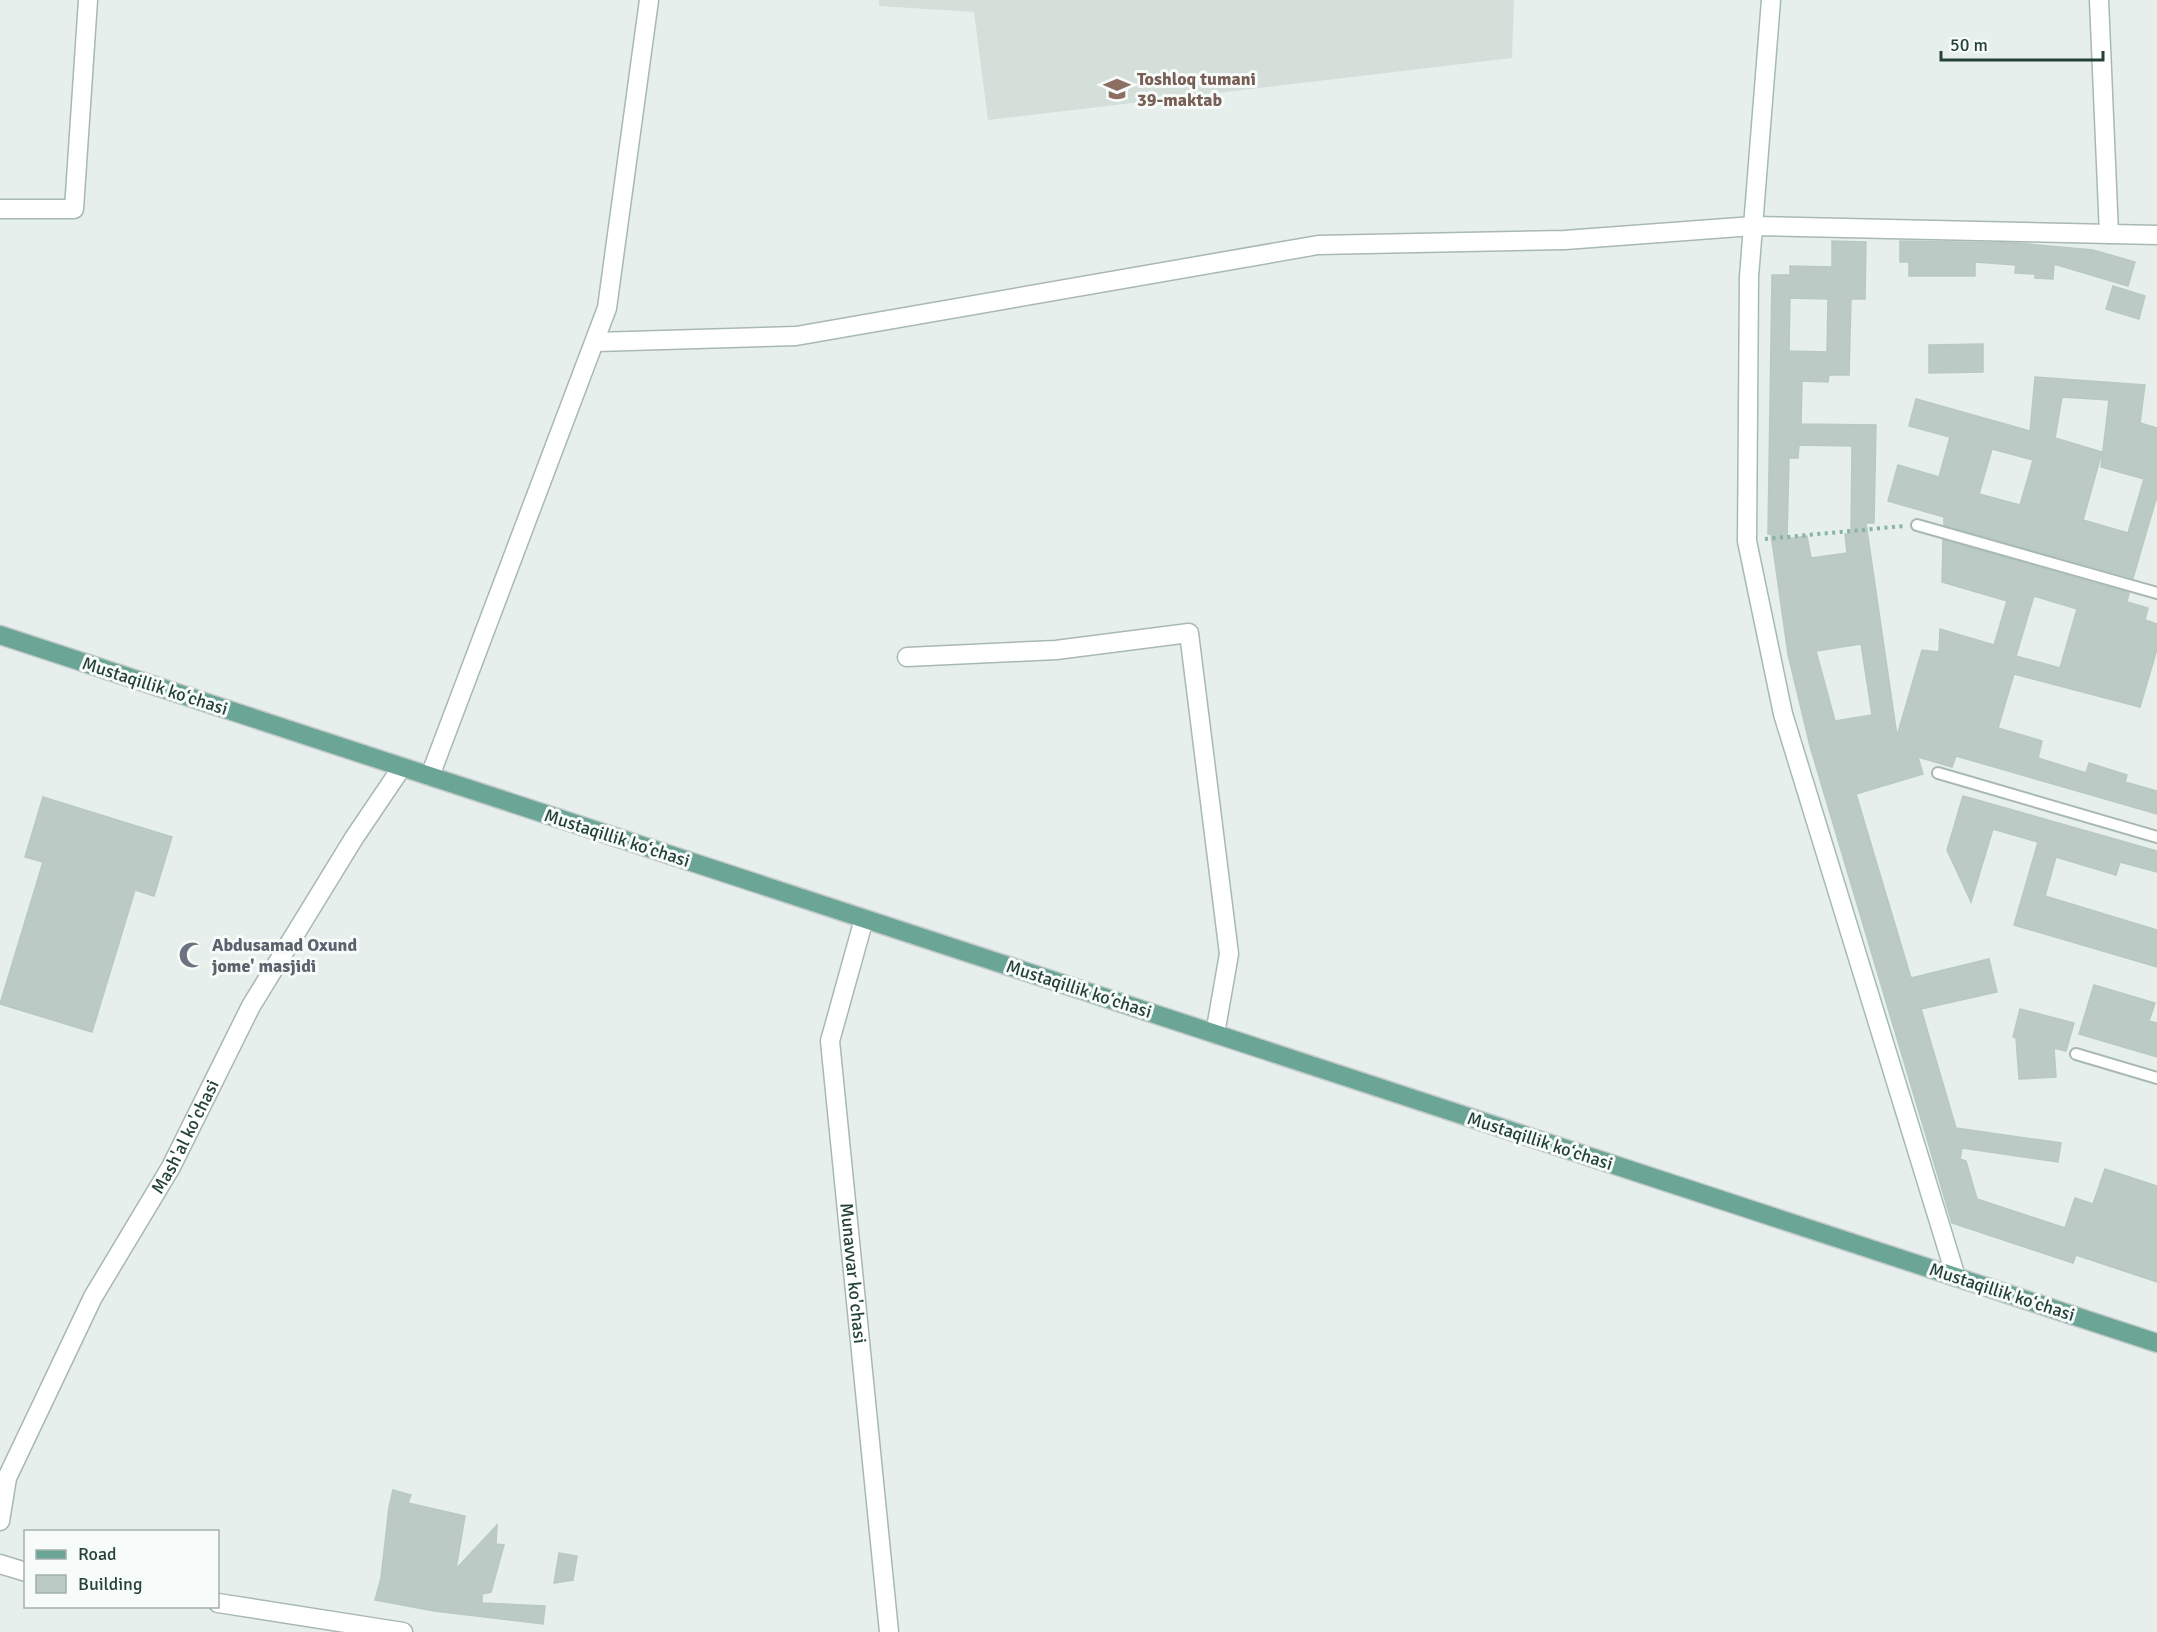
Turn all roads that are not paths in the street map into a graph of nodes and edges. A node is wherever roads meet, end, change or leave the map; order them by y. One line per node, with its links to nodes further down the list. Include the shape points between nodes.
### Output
1 (88, 0): 5 (street, via 74,209)
2 (649, 0): 9 (street, via 607,308)
3 (1771, 0): 6 (street)
4 (2099, 0): 7 (street)
5 (0, 209)
6 (1753, 226): 7 (street); 9 (street, via 1565,240 1318,245 796,336); 23 (street, via 1749,277 1747,541 1783,714)
7 (2109, 234): 8 (street)
8 (2157, 235)
9 (596, 342): 17 (street)
10 (1917, 525): 12 (lane)
11 (2157, 580): 12 (lane)
12 (2155, 592)
13 (0, 635): 15 (main road, Mustaqillik koʻchasi)
14 (907, 657): 20 (street, via 1056,650 1189,633 1229,954)
15 (402, 767): 17 (main road, Mustaqillik koʻchasi); 25 (street, Mash'al ko'chasi, via 251,1006 171,1167 93,1297 7,1478)
16 (1938, 773): 18 (lane)
17 (430, 776): 19 (main road, Mustaqillik koʻchasi)
18 (2157, 837)
19 (864, 919): 20 (main road, Mustaqillik koʻchasi); 30 (street, Munavvar ko'chasi, via 830,1041)
20 (1215, 1034): 23 (main road, Mustaqillik koʻchasi)
21 (2076, 1054): 22 (lane)
22 (2157, 1078)
23 (1956, 1277): 24 (main road, Mustaqillik koʻchasi)
24 (2157, 1343)
25 (0, 1521)
26 (0, 1564): 27 (street)
27 (24, 1571)
28 (219, 1603): 29 (street)
29 (403, 1632)
30 (889, 1632)

